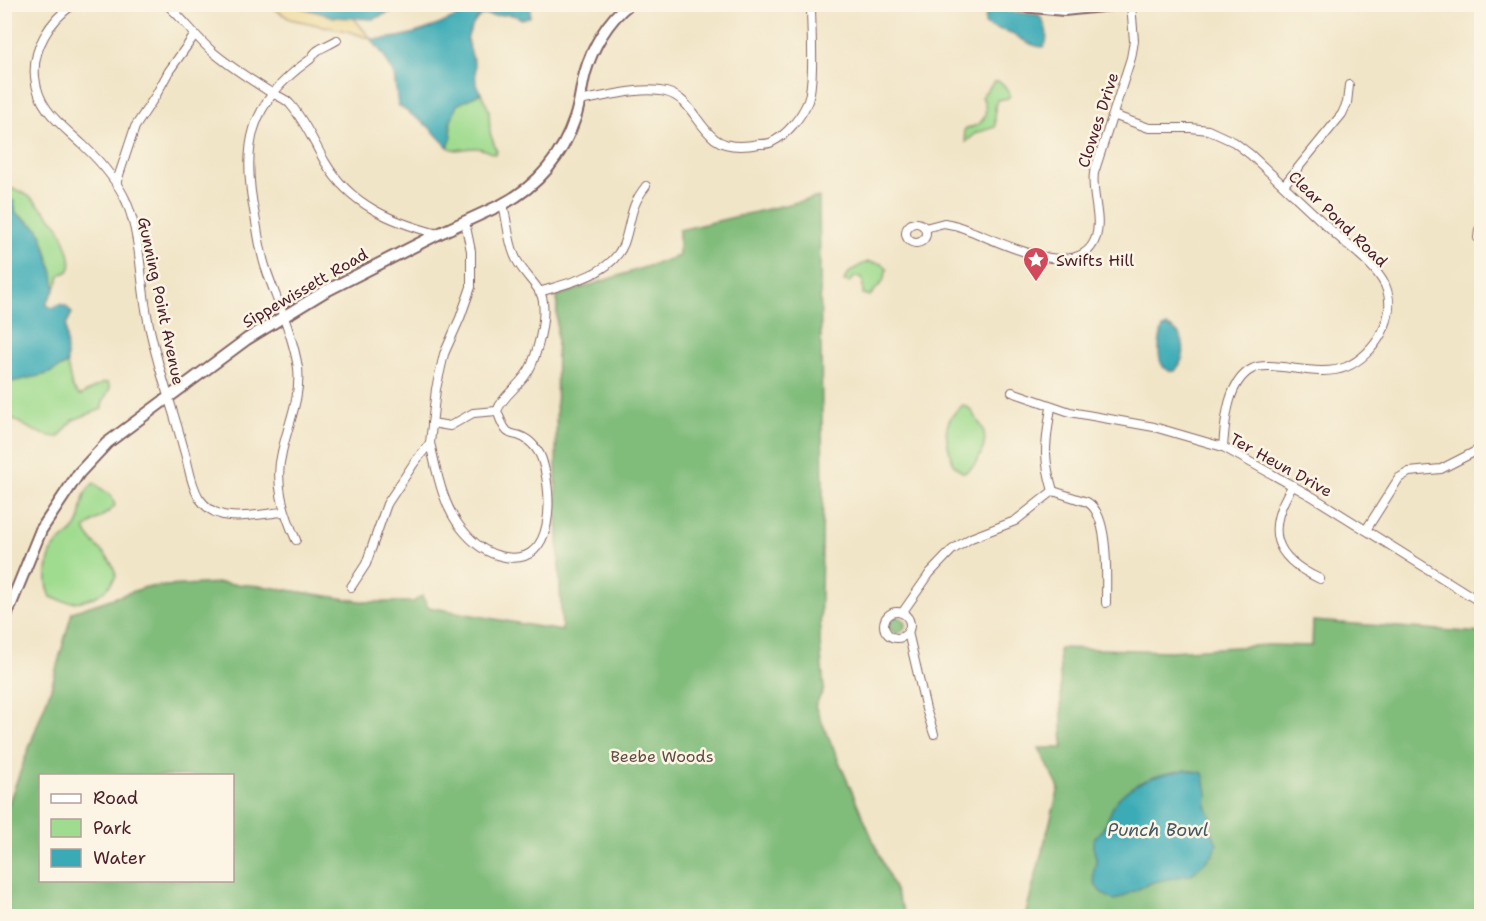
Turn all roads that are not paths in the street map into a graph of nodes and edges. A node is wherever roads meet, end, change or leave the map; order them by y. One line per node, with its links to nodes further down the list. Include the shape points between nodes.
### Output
1 (74, 4): 15 (street, Gunning Point Avenue, via 55,21 38,51 35,78 39,96 56,122 87,149)
2 (166, 4): 9 (street)
3 (629, 4): 13 (main road, Sippewissett Road, via 600,40)
4 (811, 4): 13 (street, via 808,100 797,120 772,142 729,146 716,140 680,98 666,92 640,91)
5 (1002, 4): 8 (main road, via 1053,10)
6 (1121, 4): 8 (main road)
7 (1131, 4): 14 (street, Clowes Drive, via 1132,53)
8 (1089, 7)
9 (194, 36): 12 (street); 15 (street, via 135,127)
10 (336, 40): 12 (street, via 316,51)
11 (1349, 85): 16 (street, via 1342,114)
12 (273, 93): 20 (street, via 288,102 300,117 334,176 351,195 372,210); 27 (street, via 252,128 248,171 264,265)
13 (579, 101): 18 (main road, Sippewissett Road, via 557,157 532,185)
14 (1113, 114): 16 (street, Clear Pond Road, via 1149,128 1197,128 1219,134 1242,147); 22 (street, Clowes Drive, via 1093,177 1097,233 1084,252 1048,259 954,225)
15 (116, 184): 29 (street, Gunning Point Avenue, via 127,203 137,242 147,317)
16 (1284, 185): 34 (street, Clear Pond Road, via 1378,274 1386,286 1388,315 1375,345 1345,368 1328,372 1263,366 1241,377 1233,391)
17 (646, 186): 26 (street, via 633,205 626,239 614,261 570,283)
18 (503, 204): 19 (main road, Sippewissett Road); 26 (street, via 513,254)
19 (465, 222): 23 (main road, Sippewissett Road); 32 (street, via 471,251 471,287 444,354)
20 (406, 225): 23 (street); 24 (street, via 416,230)
21 (1482, 227): 25 (street, via 1478,238)
22 (925, 228)
23 (438, 234): 24 (main road, Sippewissett Road)
24 (423, 241): 27 (main road, Sippewissett Road)
25 (1482, 241)
26 (539, 291): 31 (street, via 544,309 532,363)
27 (283, 317): 29 (main road, Sippewissett Road); 38 (street, via 298,386 282,452 280,491)
28 (1012, 392): 30 (street, Ter Heun Drive)
29 (167, 398): 38 (street, Gunning Point Avenue, via 191,480 204,504 231,517); 46 (main road, Sippewissett Road, via 107,442 79,473 41,530)
30 (1050, 407): 34 (street, Ter Heun Drive, via 1154,427); 37 (street, via 1045,446)
31 (497, 411): 32 (street, via 473,413 450,426); 33 (street, via 505,429 526,439 543,462 548,495 545,534 524,558 485,551 460,527 445,501)
32 (432, 423): 33 (street)
33 (430, 443): 42 (street, via 387,504 366,564)
34 (1222, 447): 36 (street, Ter Heun Drive)
35 (1482, 448): 39 (street, via 1441,469 1409,472 1399,478)
36 (1293, 485): 39 (street, Ter Heun Drive); 41 (street, via 1277,512 1279,546 1290,562)
37 (1053, 491): 43 (street, via 1087,502 1097,512 1105,548); 45 (street, via 1015,521 970,538 952,550)
38 (284, 512): 40 (street)
39 (1366, 530): 44 (street, Ter Heun Drive)
40 (296, 540)
41 (1320, 579)
42 (351, 587)
43 (1106, 603)
44 (1482, 603)
45 (902, 613): 47 (street, via 910,623); 47 (street, via 886,616 884,628 888,635 897,638)
46 (4, 621)
47 (908, 632): 48 (street)
48 (934, 734)

